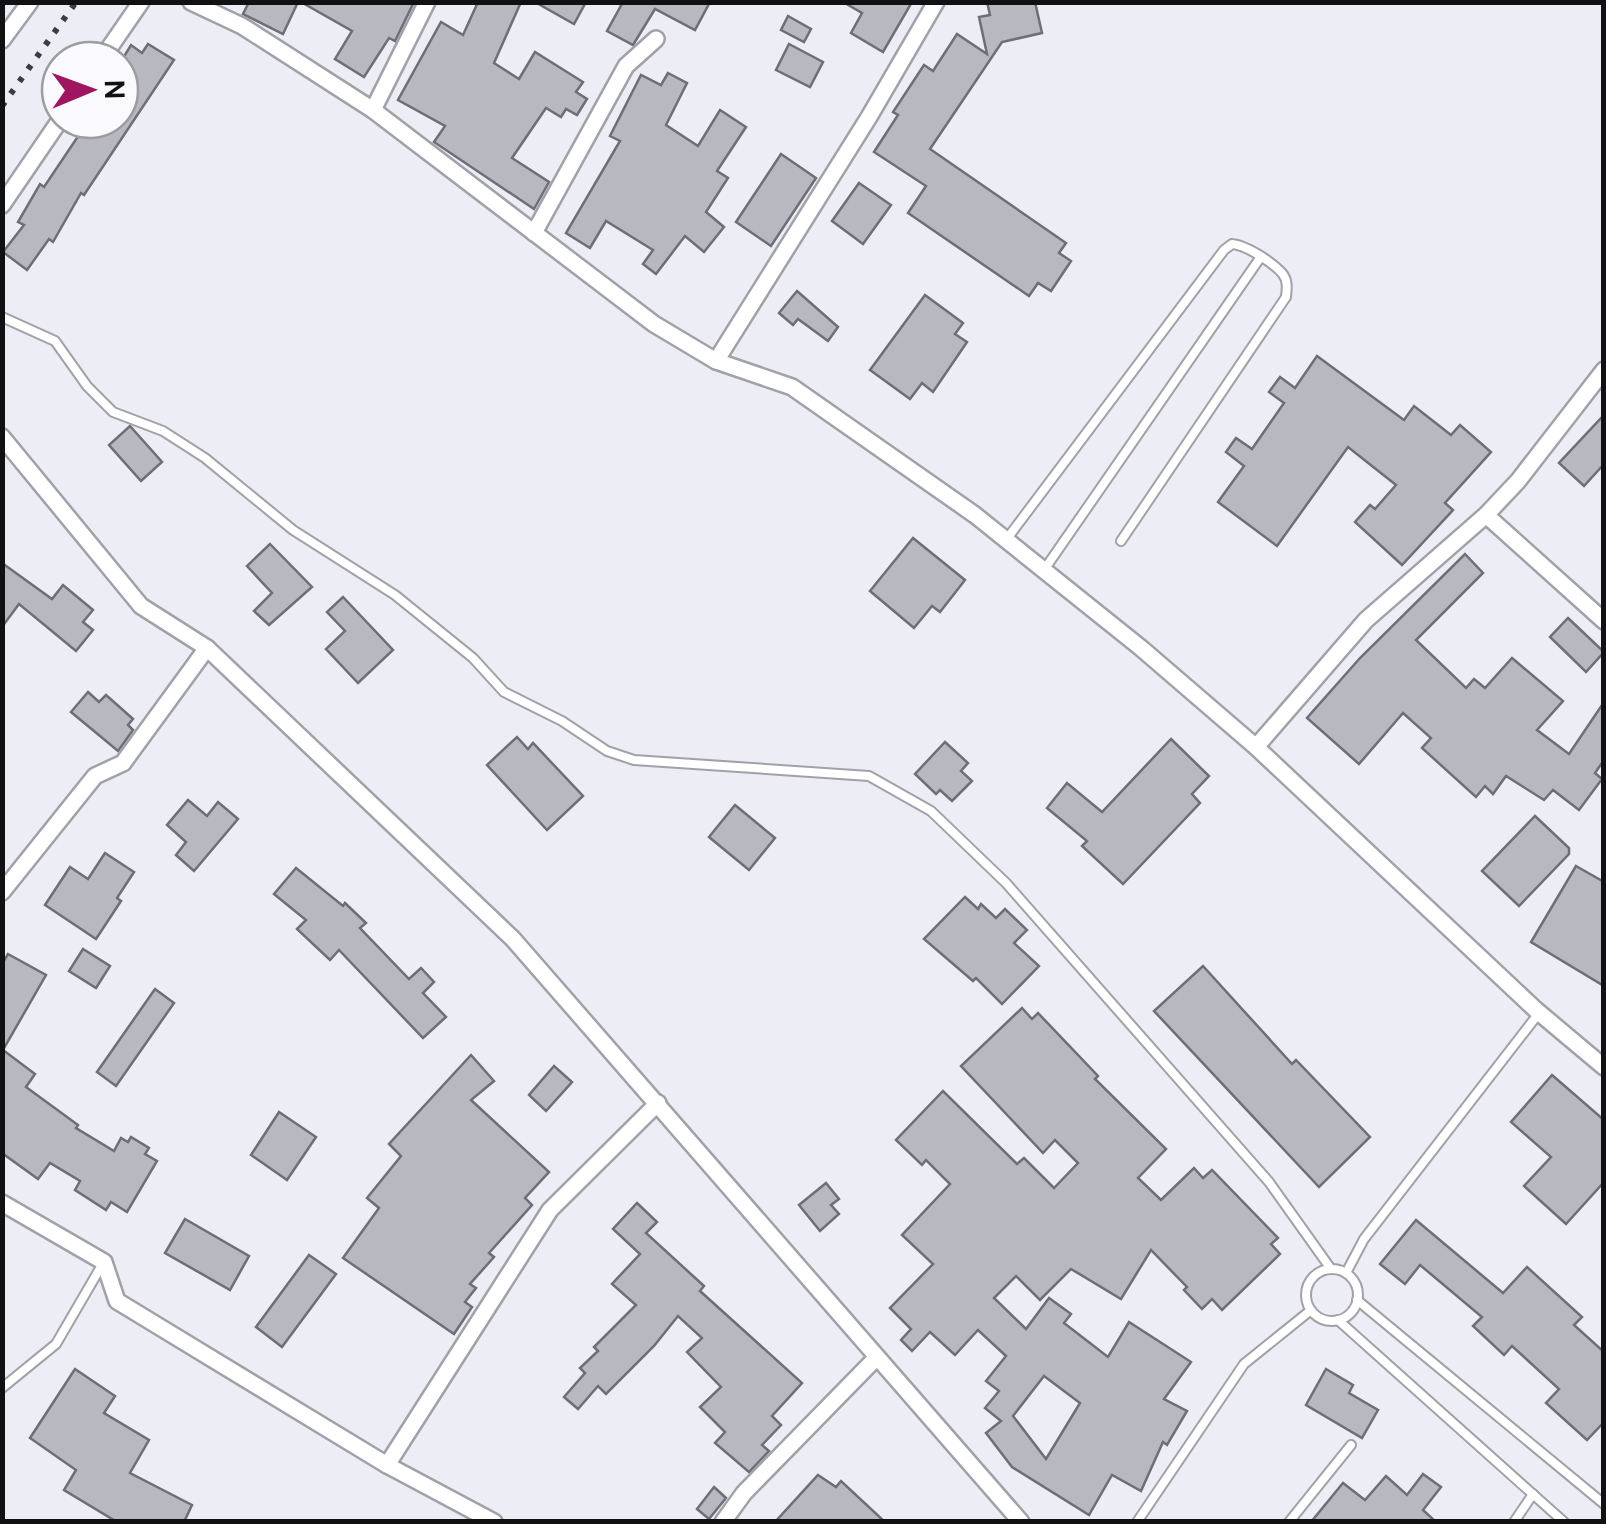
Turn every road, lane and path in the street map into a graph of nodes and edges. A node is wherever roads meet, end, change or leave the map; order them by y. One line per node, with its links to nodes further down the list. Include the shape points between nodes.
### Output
1 (30, 2): 7 (street)
2 (141, 2): 8 (street)
3 (192, 2): 9 (street, via 242,26)
4 (428, 2): 9 (street)
5 (936, 2): 15 (street)
6 (656, 39): 12 (street, via 626,66)
7 (2, 40)
8 (115, 40)
9 (373, 110): 12 (street)
10 (46, 140): 11 (street)
11 (2, 204)
12 (534, 233): 15 (street, via 654,324)
13 (1260, 258): 19 (lane, via 1241,245 1224,250); 20 (lane, via 1282,273 1286,296); 21 (lane)
14 (2, 317): 31 (lane, via 54,341 113,412 163,431 205,458 293,530 395,595 504,692 607,751 634,760 868,776 931,811 1006,883 1269,1182)
15 (716, 361): 19 (street, via 792,387)
16 (1604, 370): 18 (street)
17 (2, 437): 23 (street, via 142,606)
18 (1486, 515): 22 (street); 24 (street, via 1366,620)
19 (1006, 540): 21 (street)
20 (1121, 541)
21 (1044, 570): 24 (street)
22 (1604, 621)
23 (207, 648): 25 (street, via 123,763 94,776); 28 (street, via 512,939)
24 (1256, 747): 26 (street)
25 (2, 892)
26 (1539, 1012): 27 (street); 32 (lane, via 1364,1239)
27 (1604, 1066)
28 (658, 1103): 36 (street); 39 (street, via 550,1210)
29 (2, 1203): 30 (street)
30 (104, 1262): 37 (lane, via 56,1344); 39 (street, via 117,1300)
31 (1331, 1269): 32 (lane); 34 (lane, via 1312,1279 1306,1300)
32 (1346, 1274): 33 (lane)
33 (1357, 1300): 35 (lane); 41 (lane)
34 (1311, 1310): 35 (lane); 45 (lane, via 1244,1364)
35 (1338, 1320): 40 (lane)
36 (877, 1357): 43 (street); 44 (street)
37 (2, 1388)
38 (1352, 1445): 46 (lane)
39 (387, 1465): 42 (street)
40 (1534, 1494): 47 (lane); 48 (lane)
41 (1604, 1504)
42 (494, 1522)
43 (723, 1522)
44 (1021, 1522)
45 (1137, 1522)
46 (1289, 1522)
47 (1514, 1522)
48 (1564, 1522)

